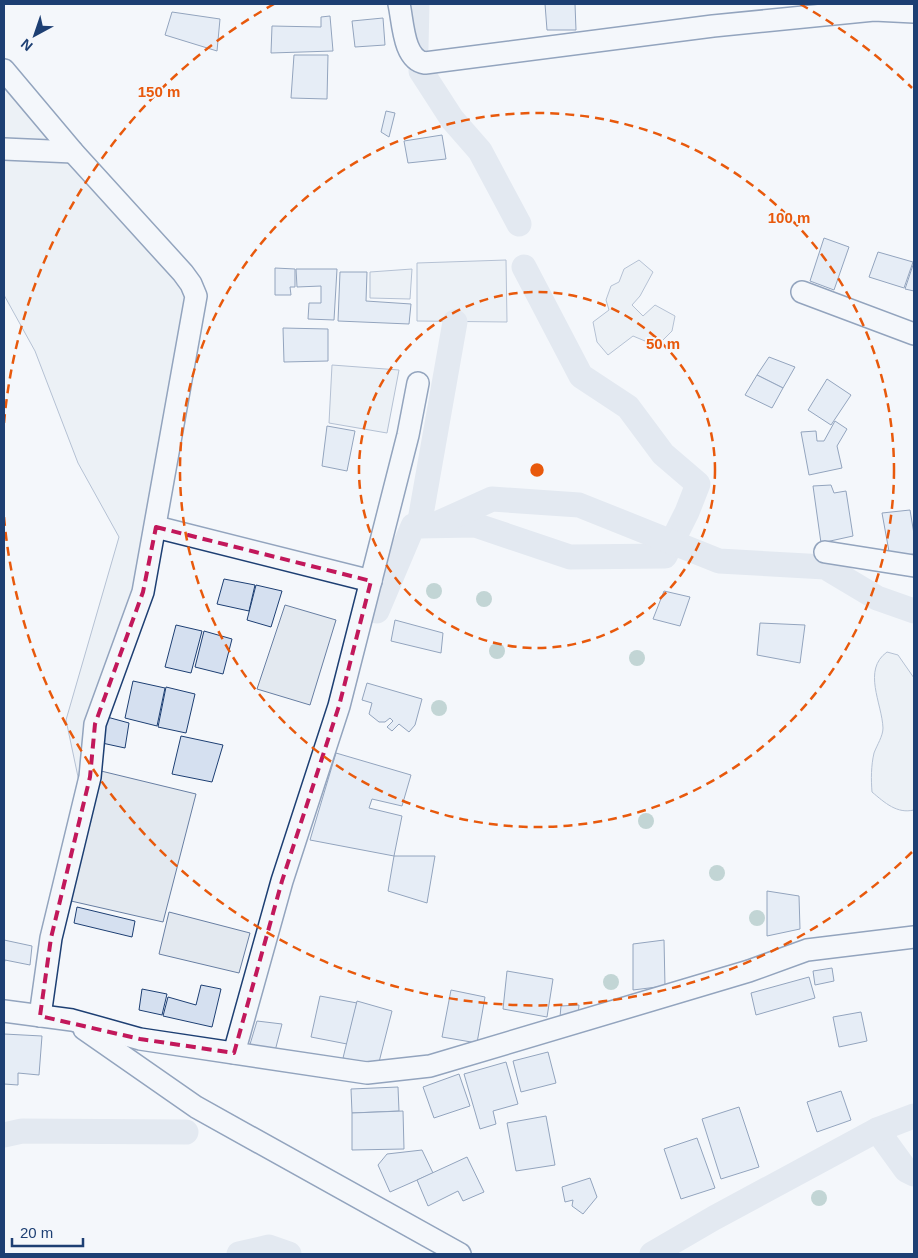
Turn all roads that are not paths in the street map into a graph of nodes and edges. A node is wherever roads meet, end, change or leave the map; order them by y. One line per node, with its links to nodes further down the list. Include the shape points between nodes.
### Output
1 (399, 4): 2 (street, via 409,53 425,63 713,26 874,10)
2 (914, 12)
3 (4, 70): 5 (street)
4 (4, 149): 5 (street)
5 (73, 152): 9 (street, via 183,273 196,296)
6 (802, 292): 7 (street)
7 (914, 334)
8 (418, 383): 12 (street)
9 (156, 527): 12 (street); 15 (street, via 143,592 95,724 90,777 51,938)
10 (825, 552): 11 (street)
11 (914, 566)
12 (371, 581): 17 (street, via 339,706 282,881)
13 (914, 937): 17 (street, via 807,950 749,971 430,1066 367,1073)
14 (4, 1011): 15 (street)
15 (40, 1016): 16 (street)
16 (72, 1020): 17 (street, via 140,1039); 18 (street, via 196,1107)
17 (234, 1053)
18 (460, 1254)

